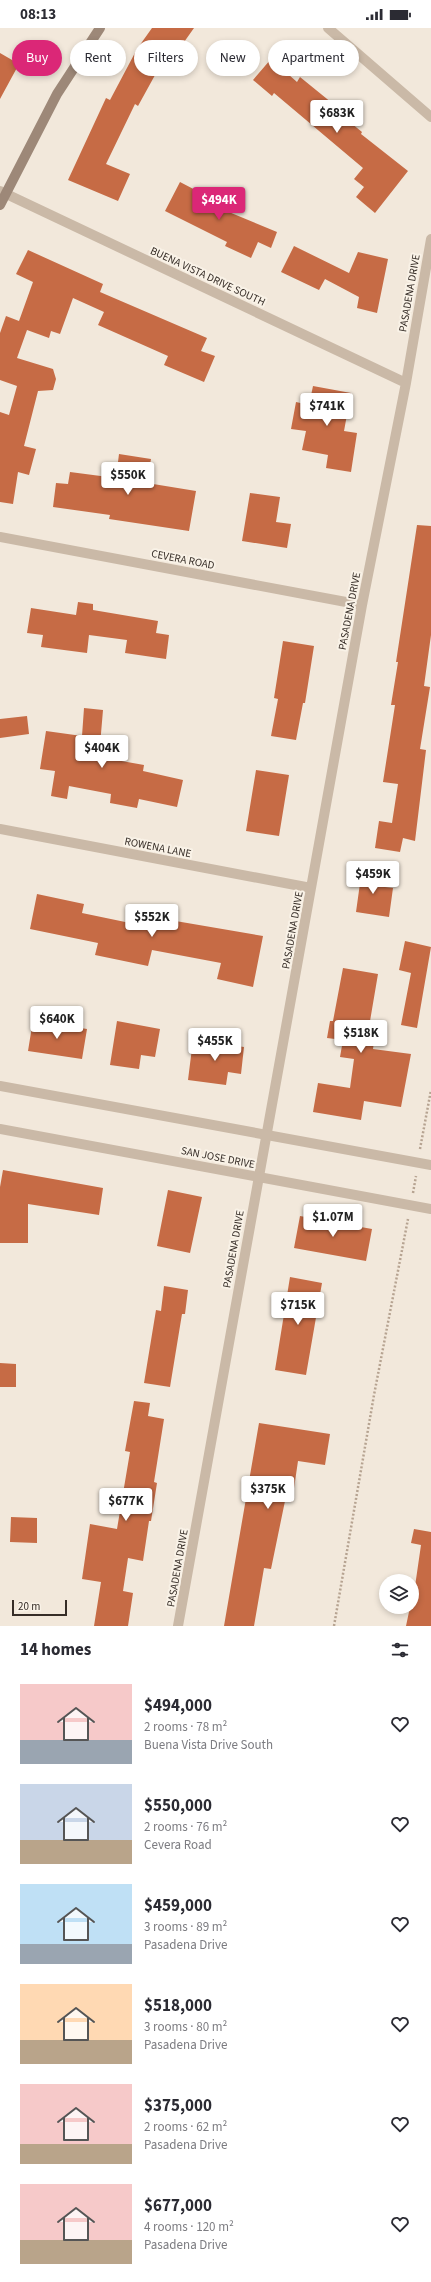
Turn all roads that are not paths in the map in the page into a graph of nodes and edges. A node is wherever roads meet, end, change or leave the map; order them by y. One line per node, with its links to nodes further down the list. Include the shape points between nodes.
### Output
1 (100, 28): 4 (main road, via 57,94)
2 (328, 28): 3 (street)
3 (431, 117)
4 (2, 192): 5 (main road); 7 (street, BUENA VISTA DRIVE SOUTH)
5 (0, 205)
6 (431, 238): 7 (street, PASADENA DRIVE)
7 (406, 383): 9 (street, PASADENA DRIVE)
8 (0, 538): 9 (street, CEVERA ROAD)
9 (362, 605): 11 (street, PASADENA DRIVE)
10 (0, 829): 11 (street, ROWENA LANE)
11 (311, 888): 14 (street, PASADENA DRIVE)
12 (0, 1086): 14 (street)
13 (0, 1129): 16 (street, SAN JOSE DRIVE)
14 (266, 1135): 15 (street); 16 (street, PASADENA DRIVE)
15 (431, 1165)
16 (258, 1176): 17 (street, SAN JOSE DRIVE); 18 (street, PASADENA DRIVE)
17 (431, 1209)
18 (178, 1626)

